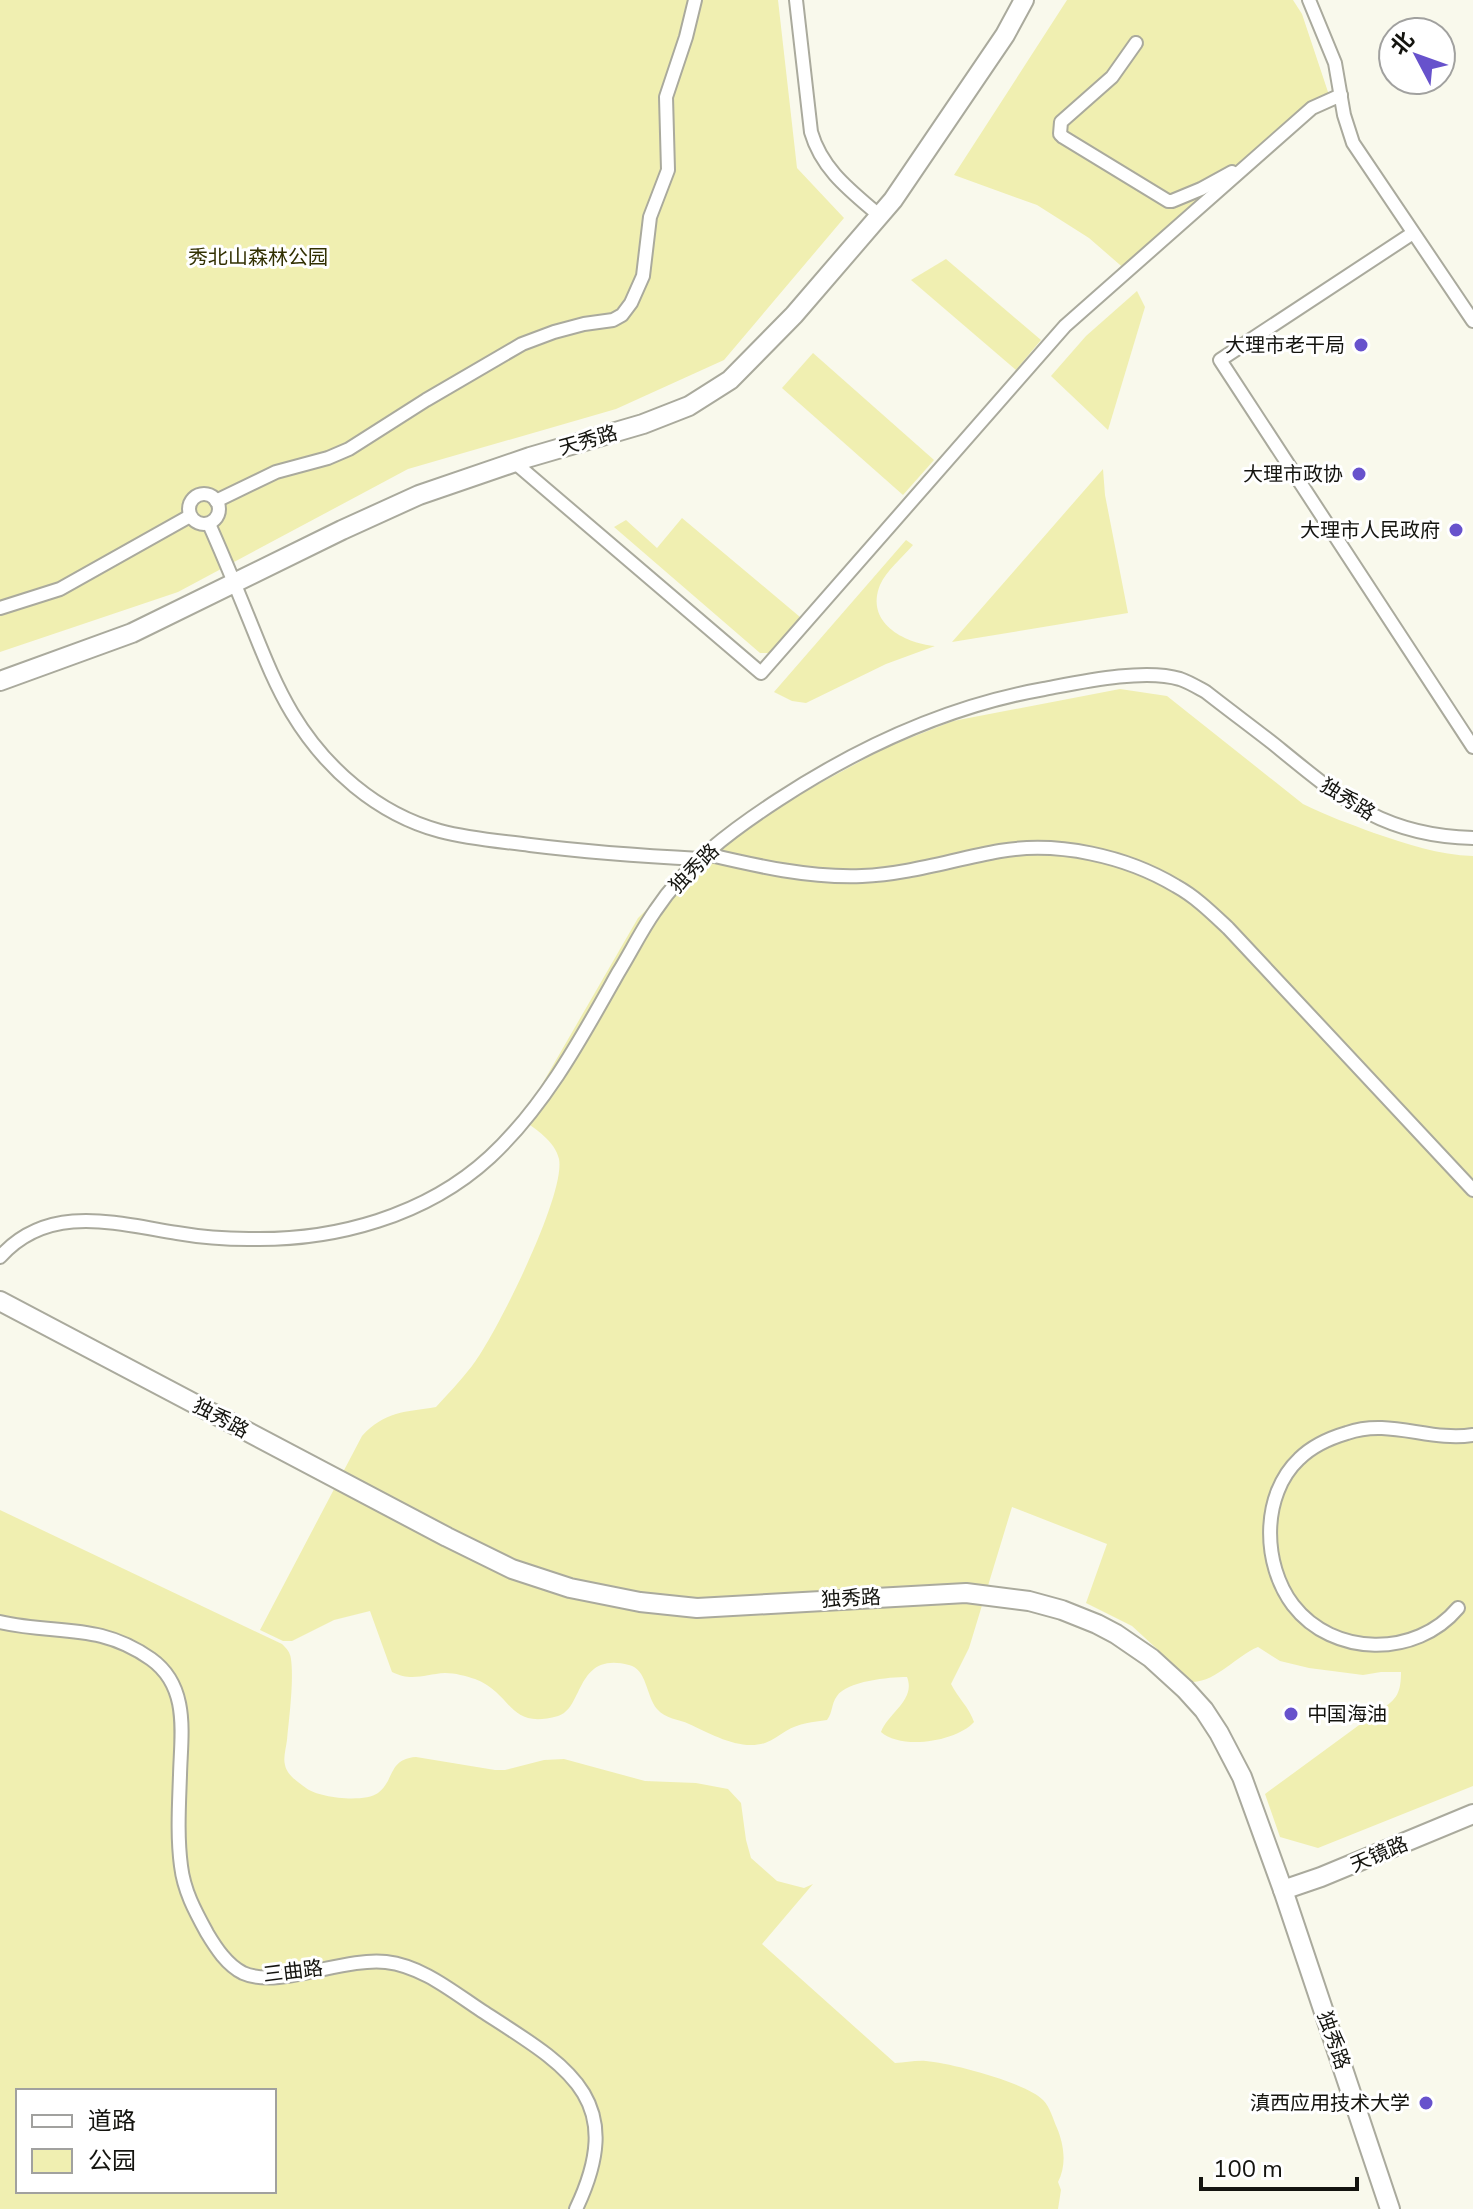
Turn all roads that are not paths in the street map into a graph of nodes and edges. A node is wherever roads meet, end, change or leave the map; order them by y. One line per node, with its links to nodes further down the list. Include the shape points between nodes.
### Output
1 (695, 0): 12 (street, via 666,97 668,170 650,217 643,276 622,315 522,344 349,449 276,472)
2 (796, 0): 8 (street, via 815,147 832,174)
3 (1024, 0): 8 (main road, 天秀路, via 950,119)
4 (1309, 0): 6 (street, via 1335,63)
5 (1136, 43): 7 (street, via 1112,77 1061,122 1060,134 1168,201)
6 (1341, 95): 7 (street, via 1312,108); 9 (street, via 1353,143)
7 (1252, 161): 11 (street, via 1065,326 761,673)
8 (880, 216): 11 (main road, 天秀路, via 730,380 689,406 643,424)
9 (1413, 233): 10 (street); 18 (street, via 1220,360)
10 (1473, 321)
11 (514, 462): 15 (main road, 天秀路, via 419,495)
12 (216, 501): 13 (street, via 206,494 196,496); 14 (street, via 218,515)
13 (190, 516): 14 (street); 16 (street, via 60,589)
14 (209, 524): 15 (street)
15 (234, 582): 17 (main road, 天秀路, via 132,633); 20 (street, via 272,675 303,730 333,767 383,806 466,837 579,851)
16 (0, 608)
17 (0, 681)
18 (1473, 747)
19 (1473, 838): 20 (street, 独秀路, via 1411,829 1362,811 1206,692 1177,678 1153,675 1024,692 933,719 861,751 793,790)
20 (703, 856): 21 (street, via 797,873 862,876 1003,851 1059,849 1104,857 1156,877 1190,894 1228,928); 22 (street, 独秀路, via 654,912 528,1115 487,1160 442,1192 368,1224 288,1238 215,1237 107,1222 63,1222 29,1233)
21 (1473, 1190)
22 (0, 1257)
23 (0, 1301): 28 (main road, 独秀路, via 447,1537 512,1569 570,1588 697,1608 966,1593 1029,1601 1097,1624 1151,1658 1204,1710 1242,1777)
24 (1473, 1435): 25 (street, via 1435,1436 1375,1427 1330,1439 1299,1459 1286,1475 1270,1526 1273,1563 1288,1597 1306,1619 1337,1637 1377,1645 1406,1642 1424,1636)
25 (1458, 1608)
26 (0, 1622): 30 (street, 三曲路, via 104,1636 145,1655 167,1675 181,1713 183,1880 212,1940 235,1968 262,1977 361,1961 405,1966 435,1980 563,2068 584,2094 596,2128 592,2171)
27 (1473, 1814): 28 (main road, 天镜路)
28 (1283, 1890): 29 (main road, 独秀路)
29 (1372, 2155): 31 (main road, 独秀路); 32 (main road)
30 (576, 2209)
31 (1390, 2209)
32 (1401, 2209)

